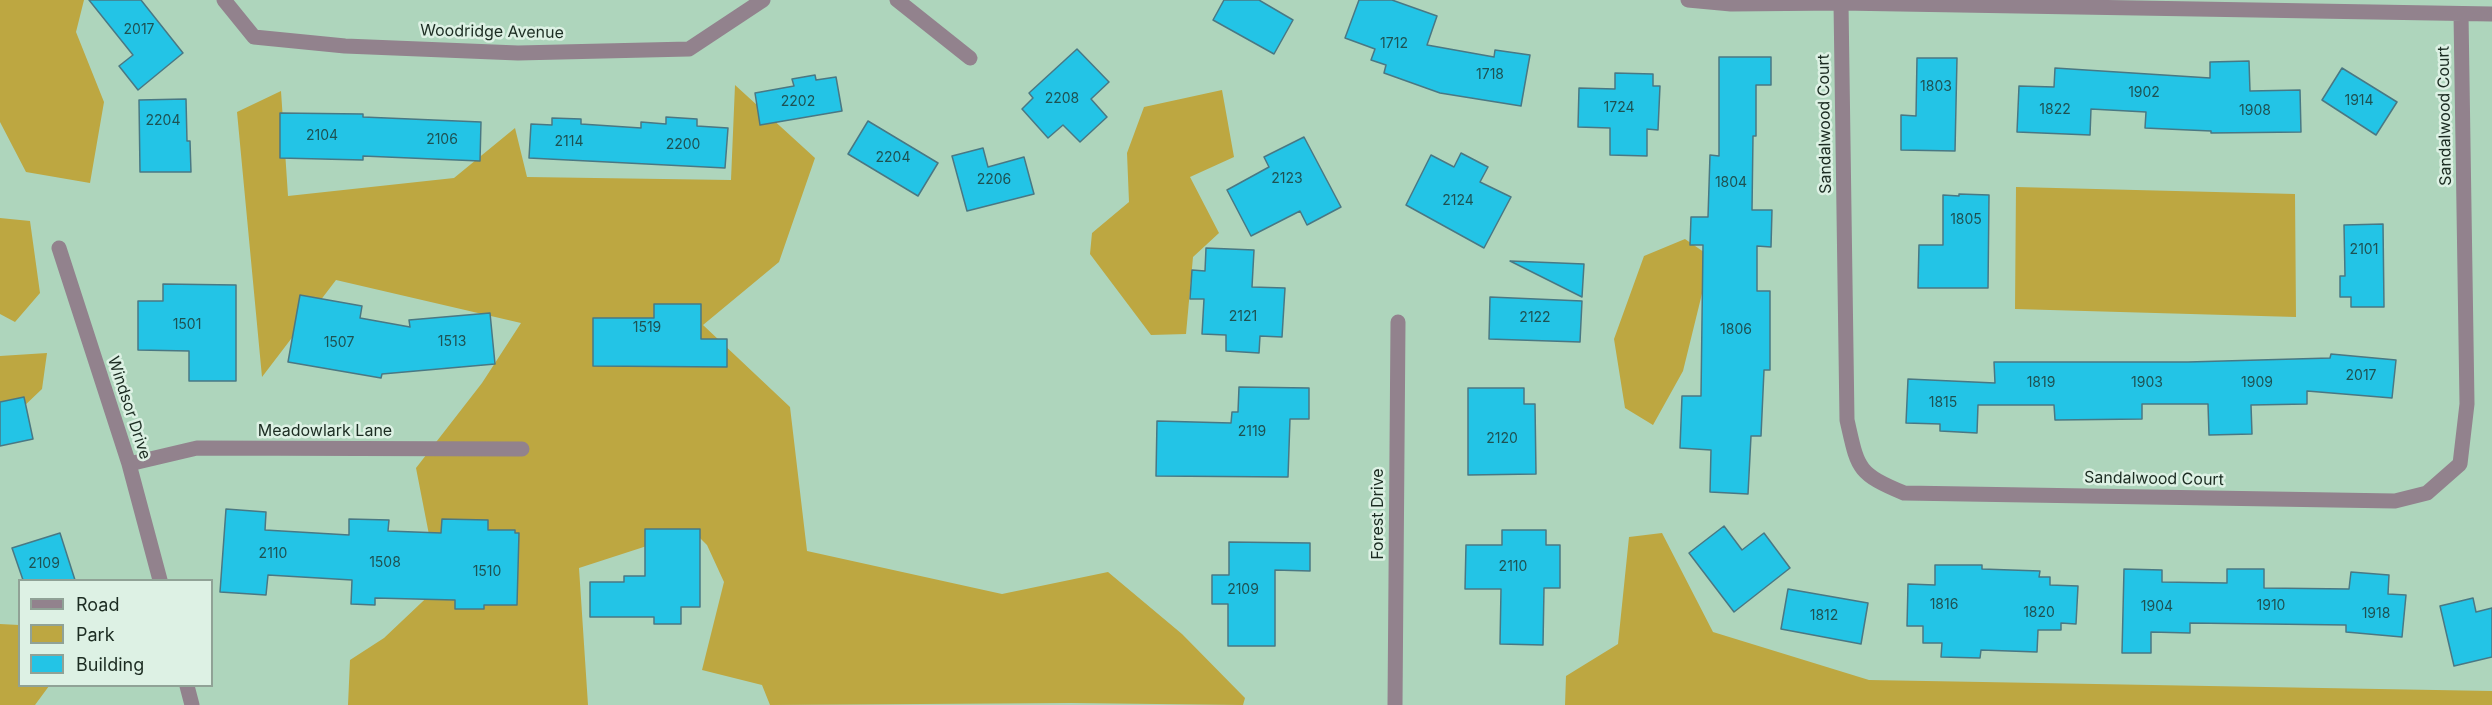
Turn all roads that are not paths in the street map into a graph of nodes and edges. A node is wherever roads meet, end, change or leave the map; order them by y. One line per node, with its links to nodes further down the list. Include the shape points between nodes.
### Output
1 (224, 0): 2 (street, Woodridge Avenue, via 254,37 518,53 689,49)
2 (763, 0)
3 (897, 0): 8 (street)
4 (1688, 0): 5 (street, via 1731,4)
5 (1841, 3): 6 (street); 6 (street, Sandalwood Court, via 1847,420 1856,461 1874,481 1904,493 1928,494 2395,501 2427,493 2460,464 2467,404)
6 (2461, 14): 7 (street)
7 (2492, 14)
8 (970, 57)
9 (59, 248): 12 (street, Windsor Drive)
10 (1398, 322): 16 (street, Forest Drive)
11 (522, 449): 12 (street, Meadowlark Lane, via 197,448)
12 (129, 464): 13 (street, Windsor Drive)
13 (160, 579)
14 (187, 687): 15 (street)
15 (192, 705)
16 (1395, 705)

